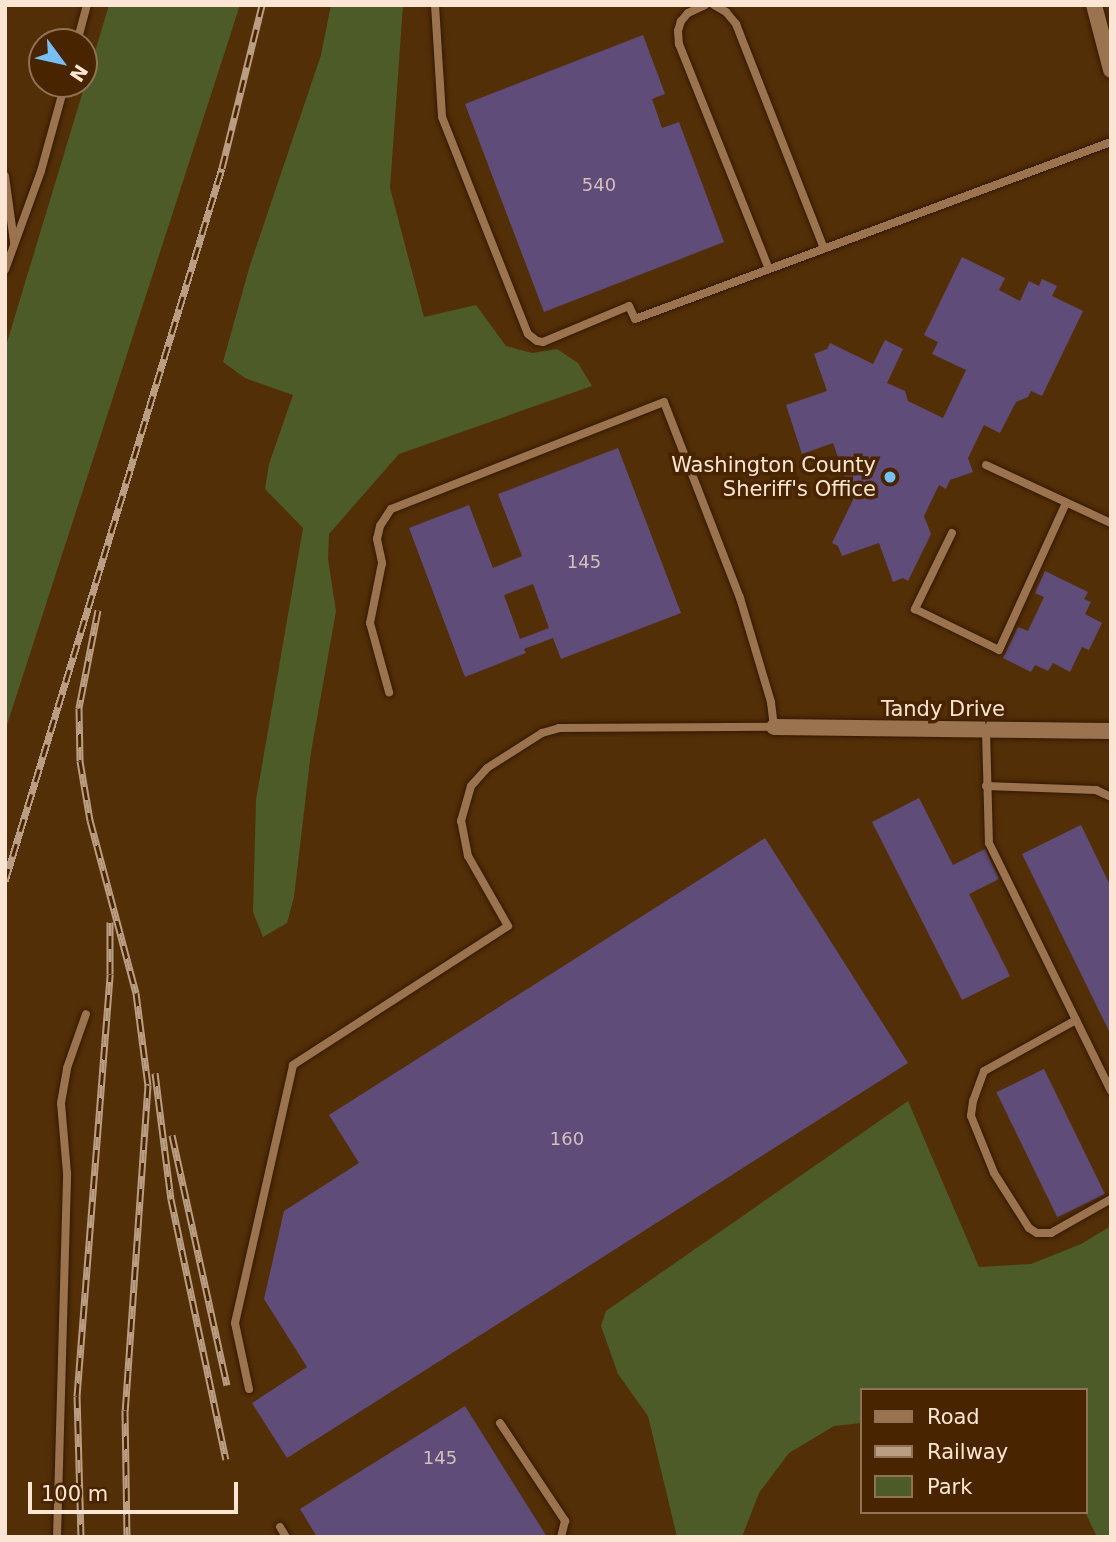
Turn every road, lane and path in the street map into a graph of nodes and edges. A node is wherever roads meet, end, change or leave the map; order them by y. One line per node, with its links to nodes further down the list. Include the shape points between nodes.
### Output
1 (87, 5): 6 (lane)
2 (435, 5): 13 (lane, via 442,117 528,334 543,342 629,306 635,319)
3 (705, 5): 13 (lane, via 688,12 681,21 680,44)
4 (715, 5): 12 (lane, via 736,23)
5 (1094, 5): 7 (street)
6 (81, 28)
7 (1111, 70)
8 (61, 98): 11 (lane)
9 (1111, 142): 12 (lane)
10 (5, 176): 11 (lane)
11 (15, 246): 14 (lane)
12 (824, 248): 13 (lane)
13 (769, 269)
14 (5, 270)
15 (986, 465): 16 (lane)
16 (1066, 503): 17 (lane); 18 (lane, via 999,650 915,609)
17 (1111, 523)
18 (952, 533)
19 (389, 692): 20 (lane, via 370,623 382,562 377,539 391,509 664,402 740,598)
20 (774, 727): 21 (street, Tandy Drive); 29 (lane, via 559,728 542,733 487,768 471,786 461,821 468,856 508,926 293,1065 235,1323)
21 (986, 730): 22 (street, Tandy Drive); 23 (lane)
22 (1111, 732)
23 (986, 786): 24 (lane, via 1096,790); 26 (lane, via 989,843)
24 (1111, 797)
25 (86, 1014): 32 (lane, via 67,1068 61,1103 67,1173)
26 (1076, 1020): 27 (lane); 28 (lane, via 985,1072 971,1116 995,1173 1037,1233 1051,1233)
27 (1111, 1091)
28 (1111, 1199)
29 (249, 1390)
30 (500, 1423): 34 (lane, via 565,1521)
31 (280, 1527): 33 (lane)
32 (57, 1537)
33 (286, 1537)
34 (561, 1537)

